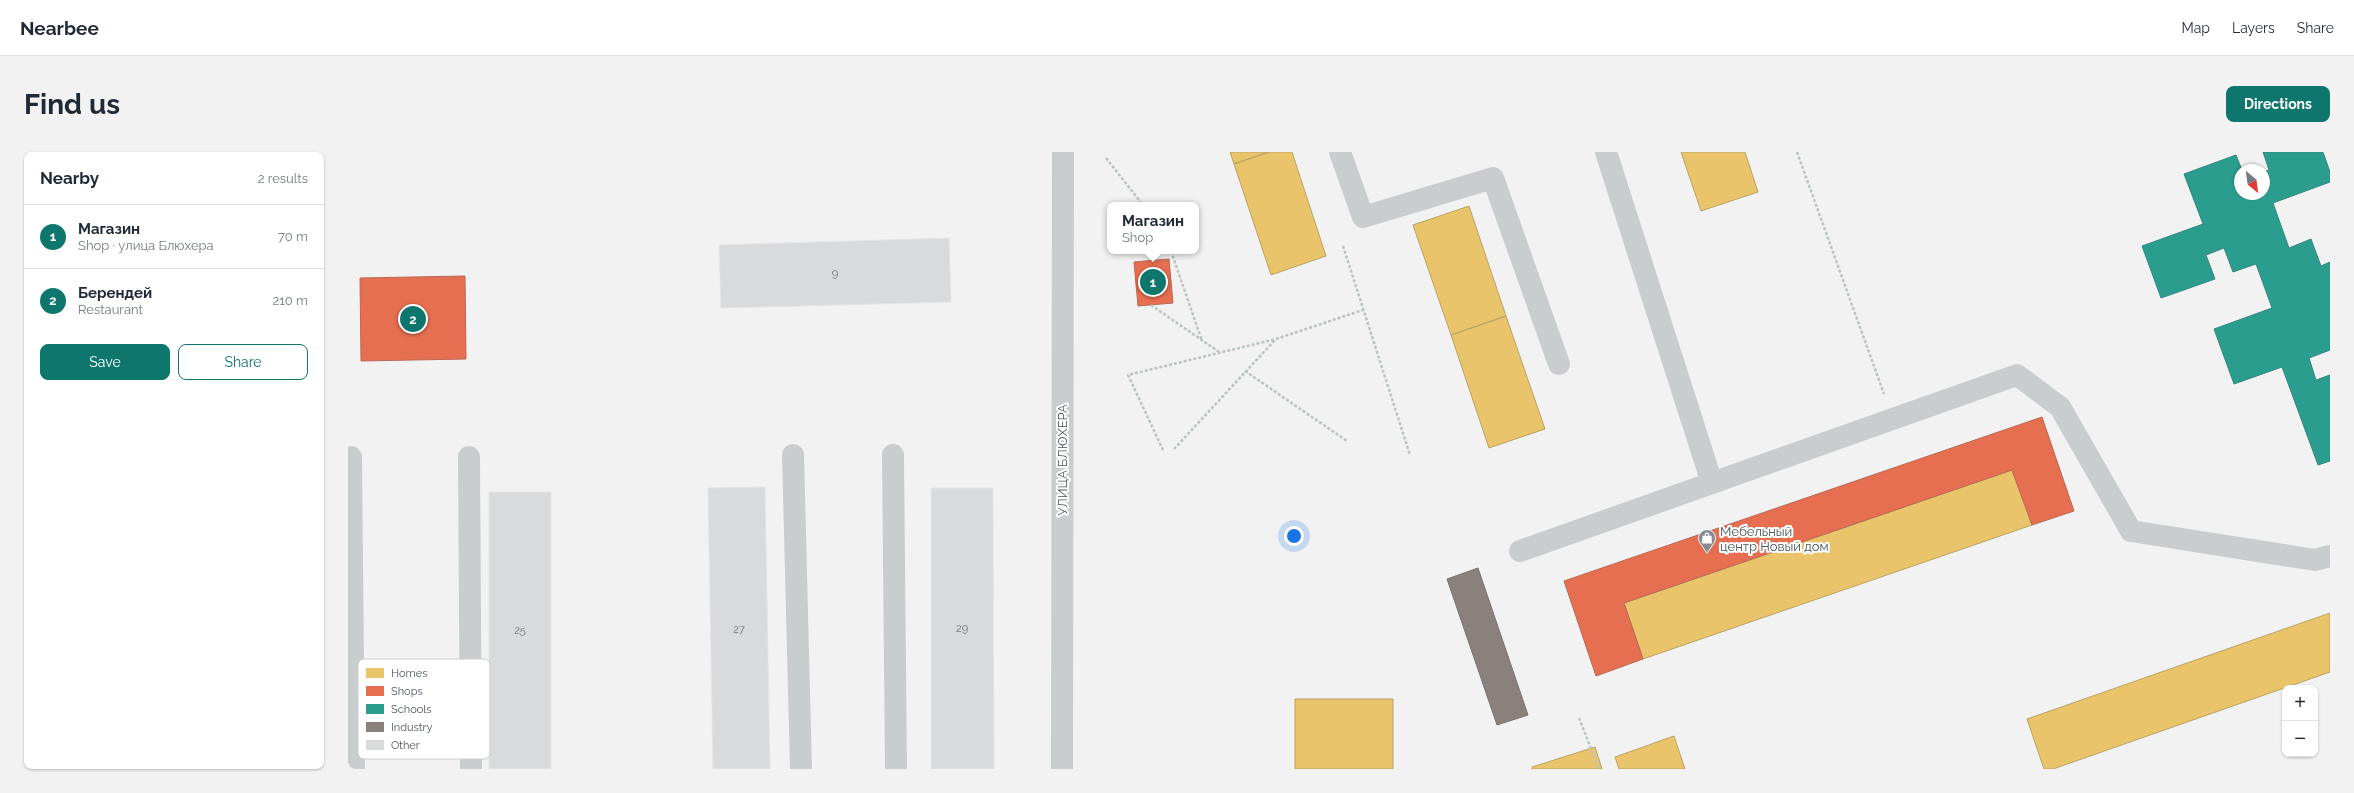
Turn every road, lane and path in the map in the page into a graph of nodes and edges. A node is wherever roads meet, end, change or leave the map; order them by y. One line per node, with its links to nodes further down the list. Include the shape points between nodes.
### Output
1 (1063, 152): 35 (street, УЛИЦА БЛЮХЕРА)
2 (1340, 152): 14 (street, via 1363,217 1493,178)
3 (1606, 152): 25 (street)
4 (1797, 152): 16 (path)
5 (1106, 158): 6 (path)
6 (1141, 202)
7 (1343, 246): 10 (path)
8 (1172, 254): 12 (path)
9 (1151, 305): 12 (path)
10 (1363, 310): 11 (path); 22 (path)
11 (1276, 338): 13 (path); 15 (path)
12 (1202, 341): 13 (path)
13 (1220, 352): 19 (path, via 1128,375)
14 (1559, 364)
15 (1245, 371): 17 (path); 18 (path)
16 (1893, 419): 25 (street); 27 (street, via 2017,375 2060,408 2131,531 2315,560)
17 (1347, 440)
18 (1174, 449)
19 (1163, 450)
20 (793, 455): 33 (street)
21 (893, 455): 34 (street)
22 (1410, 455)
23 (351, 457): 31 (street)
24 (469, 457): 28 (street)
25 (1712, 483): 26 (street)
26 (1520, 551)
27 (2330, 556)
28 (470, 659)
29 (1579, 718): 36 (path)
30 (471, 759): 32 (street)
31 (354, 769)
32 (471, 769)
33 (801, 769)
34 (896, 769)
35 (1062, 769)
36 (1599, 769)

